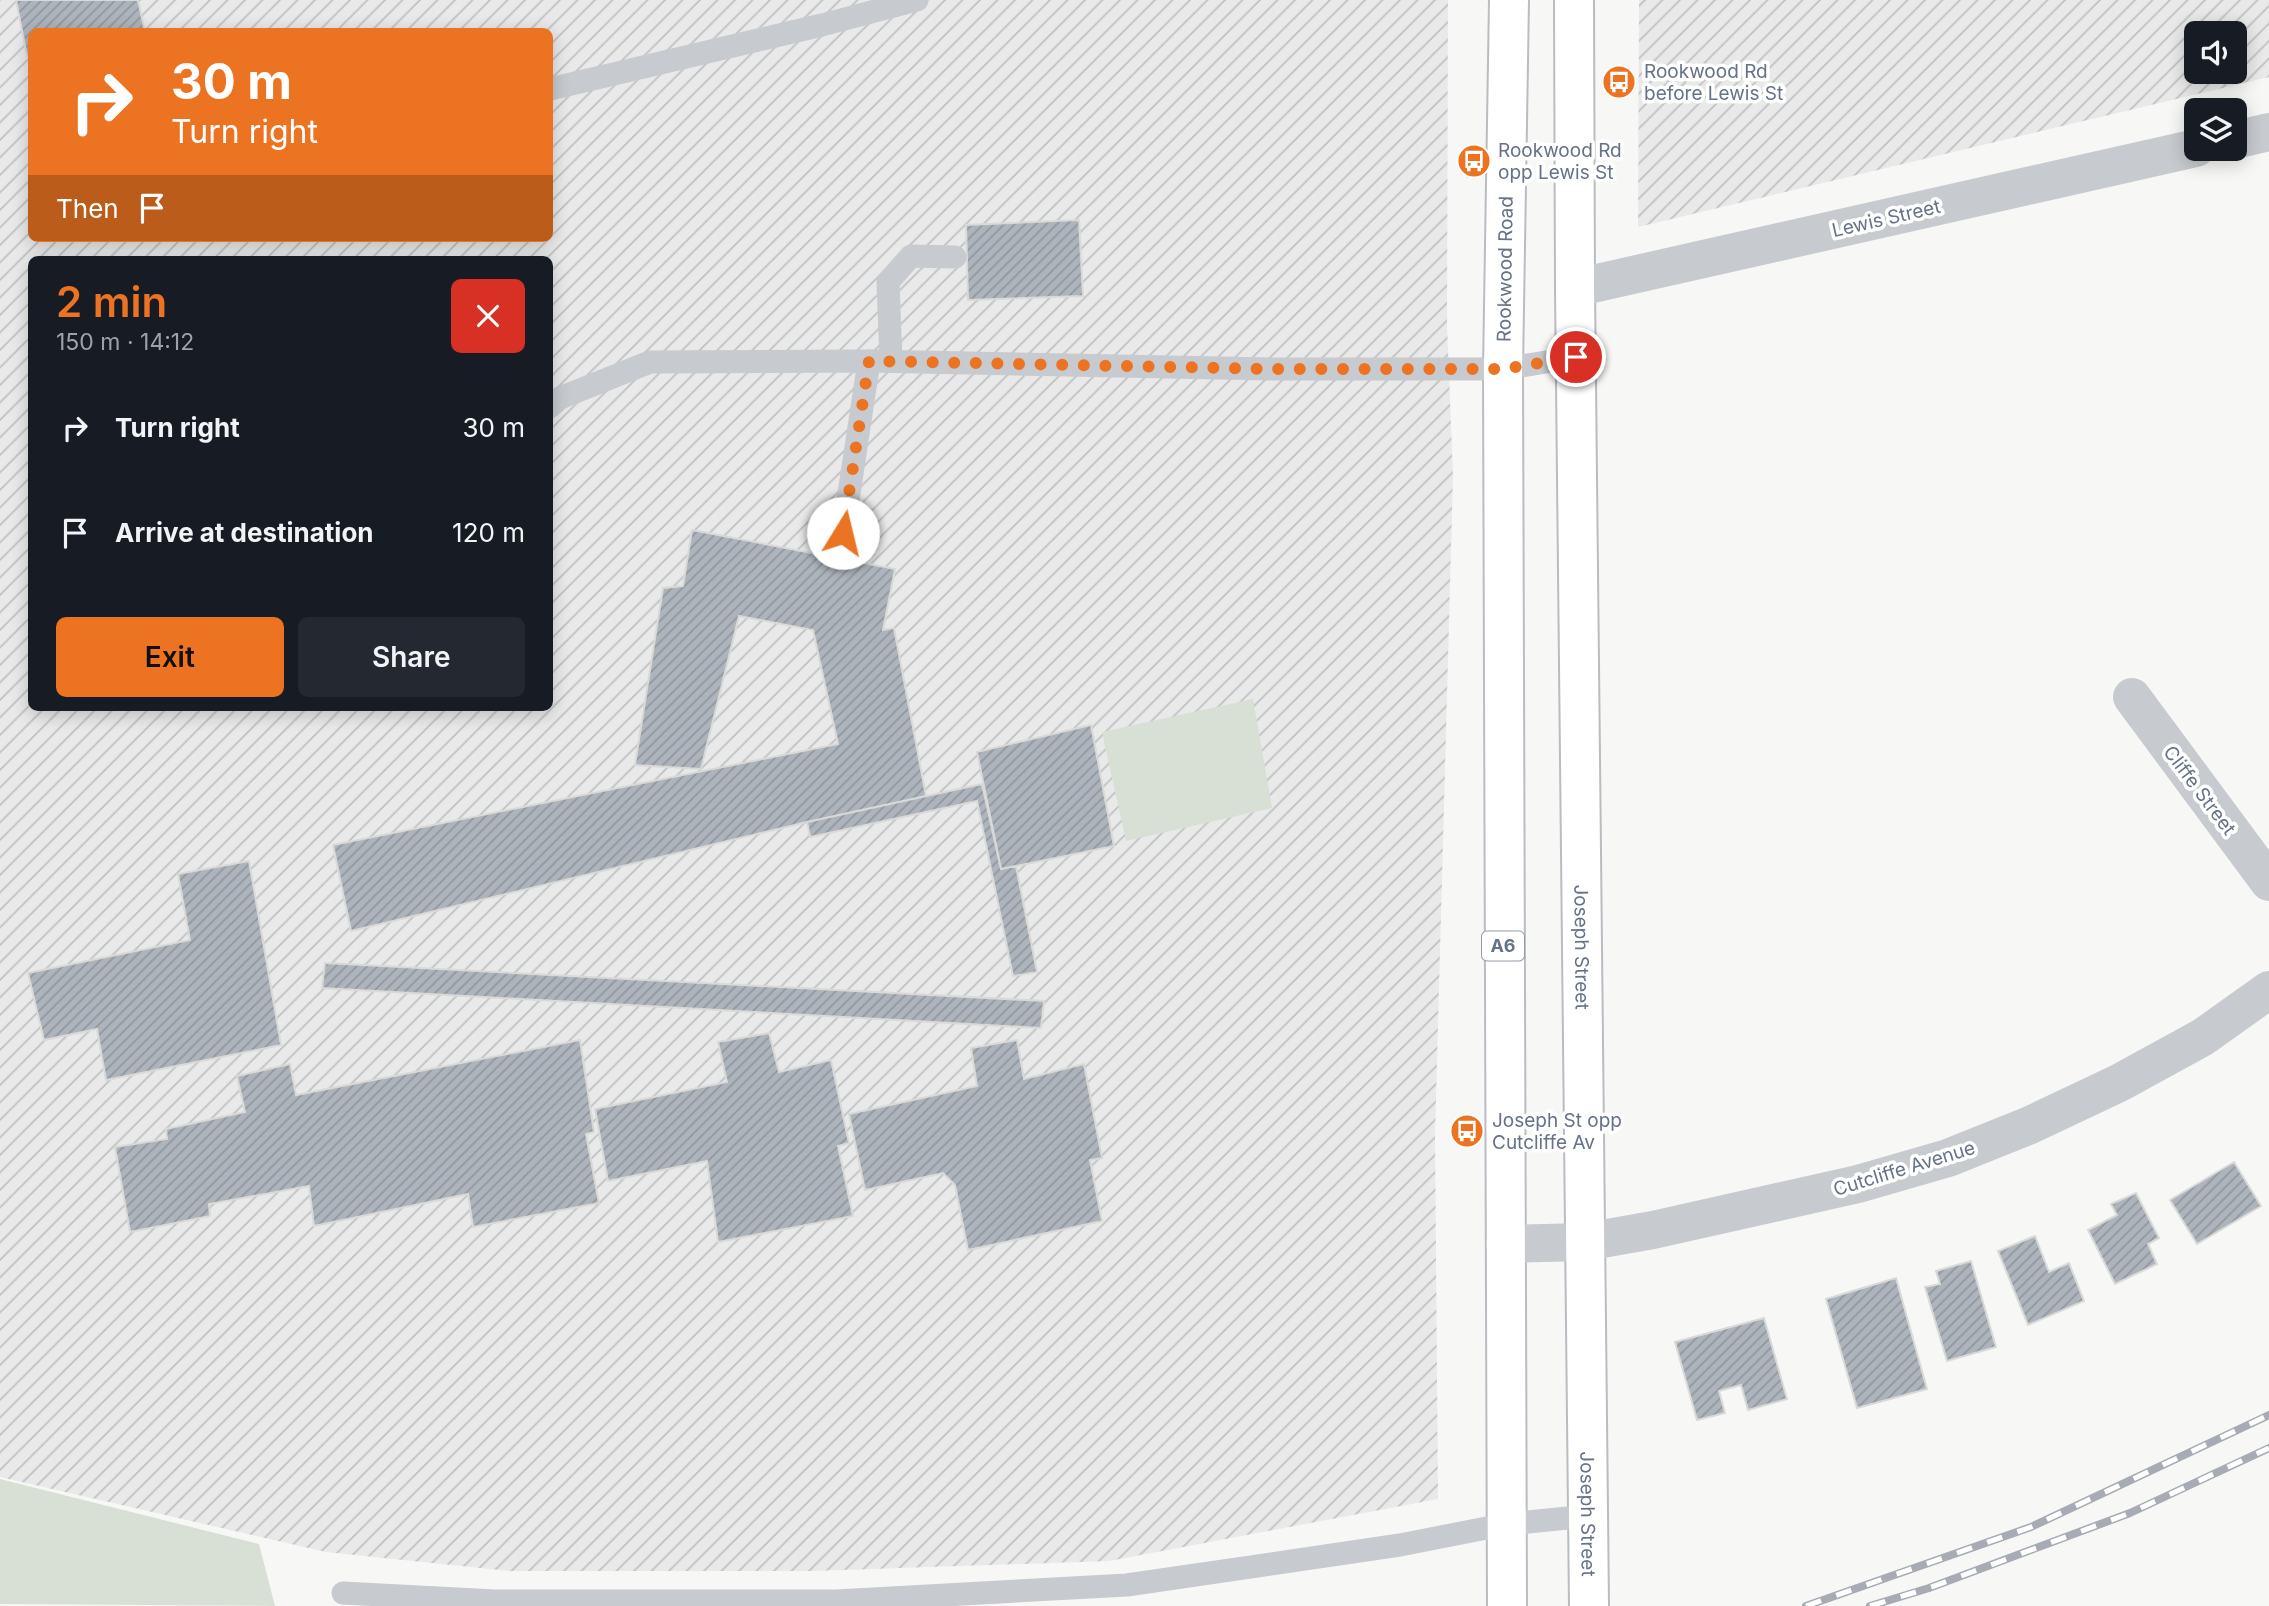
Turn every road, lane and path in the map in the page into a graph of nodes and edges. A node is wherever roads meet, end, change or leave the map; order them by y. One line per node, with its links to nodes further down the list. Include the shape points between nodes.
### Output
1 (917, 0): 4 (lane)
2 (1509, 0): 12 (highway, Rookwood Road / A6)
3 (1574, 0): 9 (highway)
4 (553, 88)
5 (2269, 132): 6 (street)
6 (2247, 137)
7 (2184, 151): 9 (street, Lewis Street)
8 (955, 257): 11 (lane, via 911,256 888,282)
9 (1575, 288): 10 (highway, Joseph Street)
10 (1576, 357): 12 (lane); 18 (highway, Joseph Street)
11 (880, 361): 12 (lane); 13 (lane, via 650,362); 14 (lane)
12 (1503, 369): 19 (highway, A6)
13 (553, 404)
14 (843, 533)
15 (2132, 697): 16 (street, Cliffe Street)
16 (2269, 883)
17 (2269, 990): 18 (street, Cutcliffe Avenue, via 2203,1037 2119,1083 1948,1158 1858,1184)
18 (1585, 1242): 19 (street, Cutcliffe Avenue); 20 (highway, Joseph Street)
19 (1505, 1244): 21 (highway, A6)
20 (1588, 1516): 21 (lane); 24 (highway, Joseph Street)
21 (1507, 1524): 22 (lane, via 1400,1545 1127,1585 836,1601 495,1601); 23 (highway, A6)
22 (343, 1594)
23 (1507, 1606)
24 (1589, 1606)

